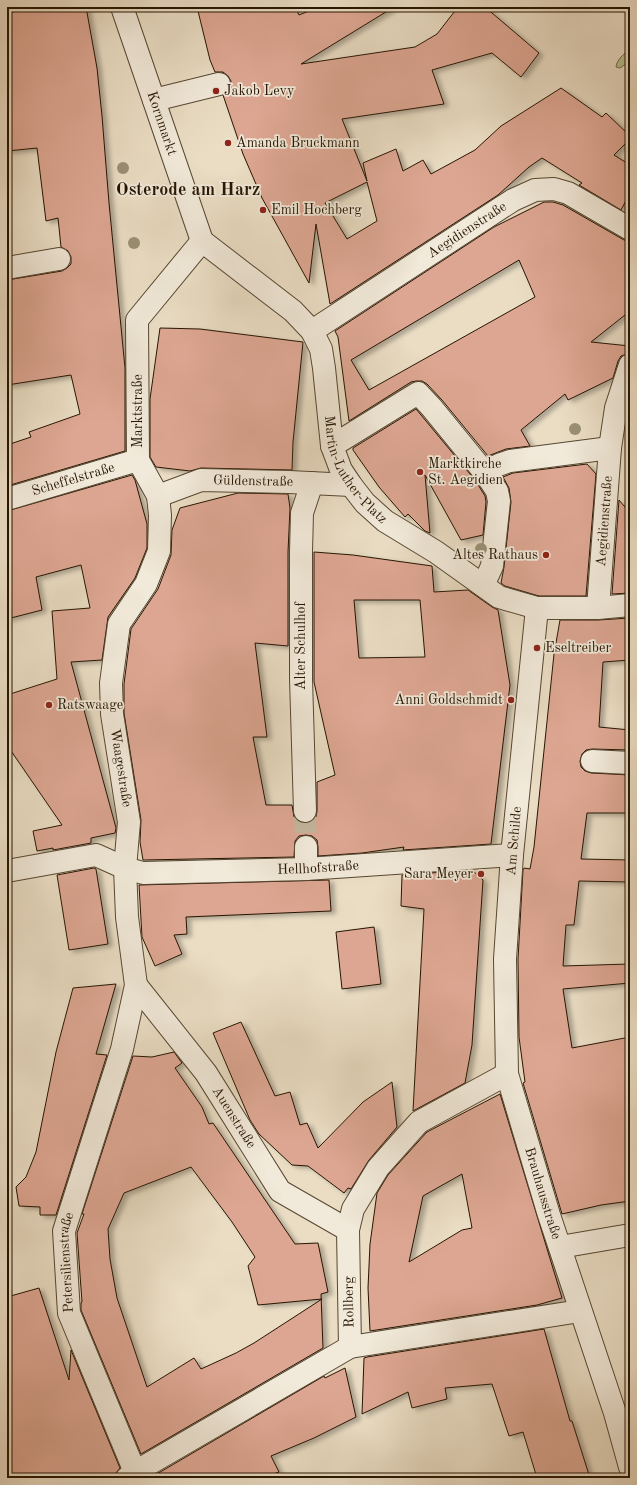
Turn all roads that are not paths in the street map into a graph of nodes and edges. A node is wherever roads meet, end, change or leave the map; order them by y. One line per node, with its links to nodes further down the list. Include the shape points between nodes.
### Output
1 (122, 7): 3 (street, Kornmarkt)
2 (220, 84): 3 (street)
3 (154, 100): 5 (street, Kornmarkt)
4 (630, 229): 8 (street, Aegidienstraße, via 568,193 554,189 535,190 513,200)
5 (202, 241): 8 (street, Martin-Luther-Platz, via 293,311); 12 (street, Marktstraße, via 137,320)
6 (60, 259): 7 (street)
7 (7, 268)
8 (312, 331): 10 (street, Martin-Luther-Platz, via 321,349)
9 (630, 365): 11 (street, Aegidienstraße, via 616,408)
10 (332, 446): 13 (street, via 418,394); 15 (street, Martin-Luther-Platz, via 341,470)
11 (610, 448): 13 (street, via 510,461); 21 (street, Aegidienstraße)
12 (138, 460): 16 (street, Marktstraße); 17 (street, Scheffelstraße)
13 (485, 473): 18 (street, via 499,501 492,566)
14 (312, 483): 15 (street, Güldenstraße); 16 (street, Güldenstraße, via 201,480); 24 (street, Alter Schulhof, via 302,513 301,552 300,679)
15 (351, 485): 18 (street, Martin-Luther-Platz, via 365,503 386,521)
16 (158, 496): 27 (street, Waagestraße, via 159,551 146,584 119,624 111,683 112,714 130,822)
17 (7, 499)
18 (481, 584): 20 (street, Martin-Luther-Platz, via 499,597)
19 (630, 605): 21 (street, Martin-Luther-Platz)
20 (537, 608): 21 (street, Martin-Luther-Platz); 26 (street, Am Schilde)
21 (598, 608)
22 (592, 761): 23 (street)
23 (630, 763)
24 (305, 811)
25 (306, 847): 28 (street)
26 (512, 855): 28 (street, Hellhofstraße); 32 (street, Am Schilde, via 505,959)
27 (125, 868): 28 (street, Hellhofstraße, via 143,873); 29 (street, Hellhofstraße, via 96,855); 30 (street, Waagestraße, via 127,917)
28 (306, 869)
29 (7, 871)
30 (136, 985): 31 (street, Waagestraße); 33 (street, Auenstraße, via 206,1073 280,1190)
31 (122, 1049): 40 (street, Petersilienstraße, via 64,1231 69,1313)
32 (507, 1074): 33 (street, Rollberg, via 419,1122 378,1168 353,1209); 35 (street, Brauhausstraße)
33 (348, 1230): 37 (street, Rollberg)
34 (630, 1235): 35 (street)
35 (560, 1247): 36 (street, Brauhausstraße)
36 (580, 1311): 37 (street); 38 (street, Brauhausstraße)
37 (350, 1347): 40 (street, Rollberg)
38 (622, 1411): 39 (street, Brauhausstraße)
39 (630, 1467)
40 (131, 1475)

